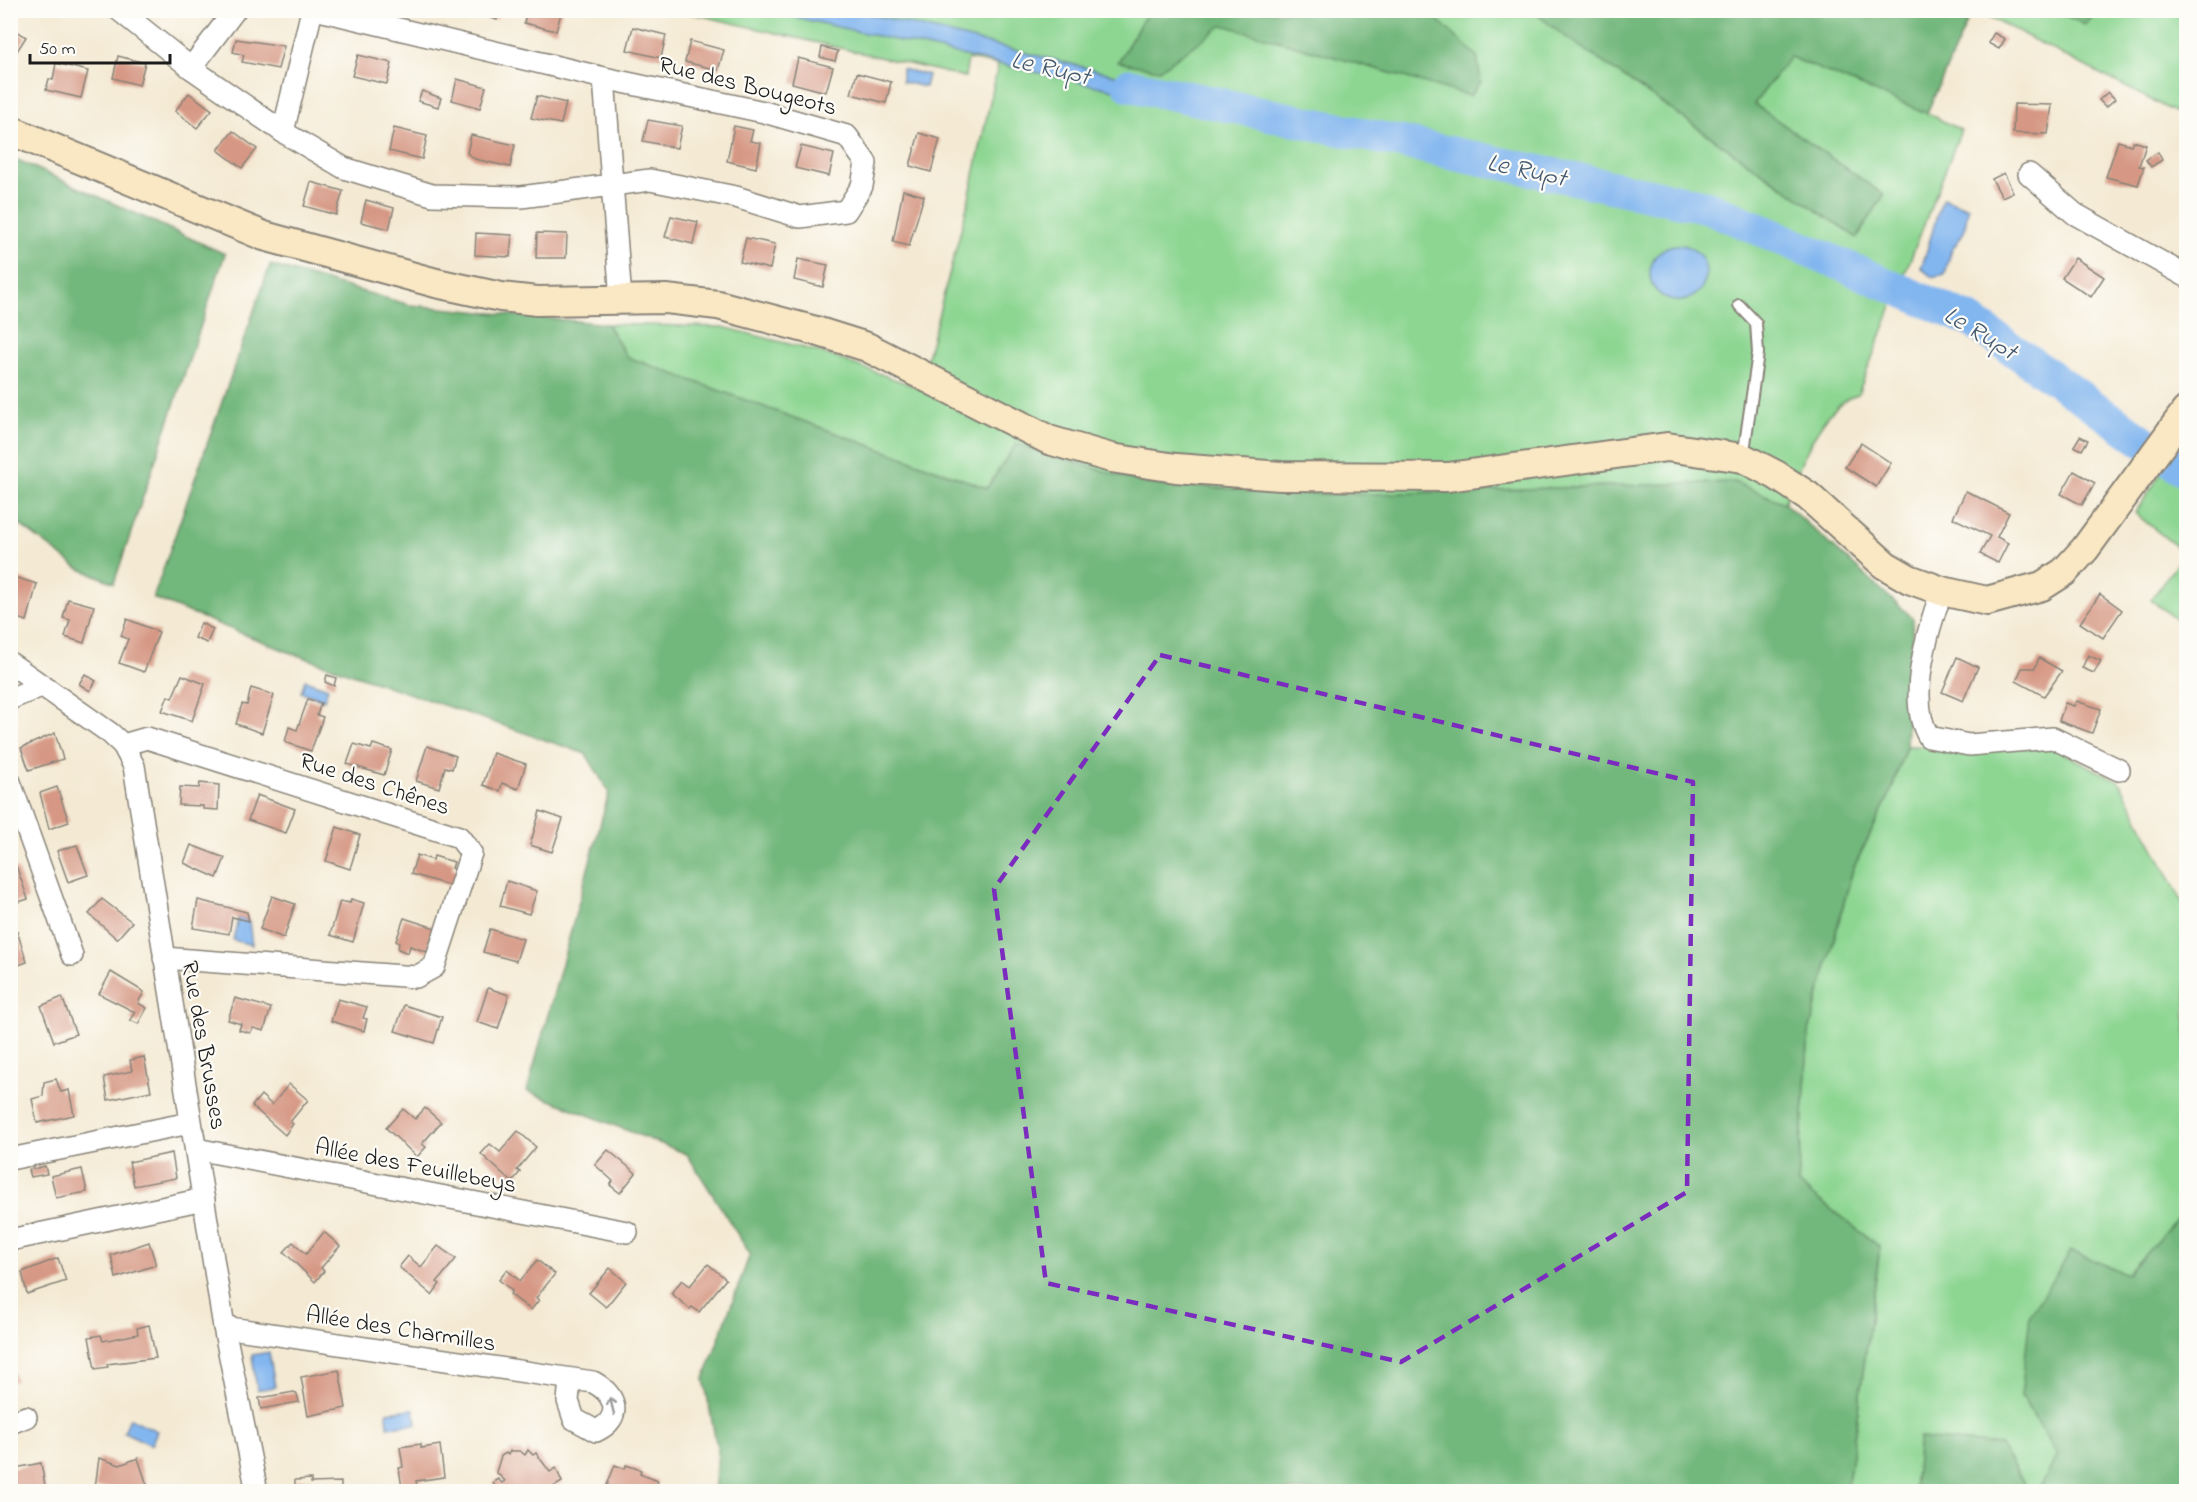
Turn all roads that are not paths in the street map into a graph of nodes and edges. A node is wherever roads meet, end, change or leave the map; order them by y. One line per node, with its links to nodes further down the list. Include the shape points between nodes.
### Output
1 (119, 10): 5 (street, Rue des Bougeots)
2 (235, 10): 5 (street)
3 (312, 10): 8 (street)
4 (320, 10): 6 (street, Rue des Bougeots)
5 (191, 68): 8 (street, Rue des Bougeots)
6 (604, 78): 10 (street); 10 (street, Rue des Bougeots, via 764,112 848,136 866,163 862,186 846,211 800,217 736,197 650,180)
7 (10, 130): 12 (main road, via 264,236 436,284 537,301)
8 (283, 132): 10 (street, Rue des Bougeots, via 344,168 432,195 521,196)
9 (2029, 174): 11 (street, via 2075,214)
10 (613, 186): 12 (street)
11 (2187, 276)
12 (621, 300): 15 (main road, via 666,298 718,305 816,331 867,347 1049,440 1111,458 1176,468 1281,476 1448,477 1666,447)
13 (1740, 305): 15 (lane, via 1756,323 1758,353)
14 (2178, 421): 16 (main road, via 2064,572 2042,586 1987,601)
15 (1743, 459): 16 (main road, via 1808,496 1885,566)
16 (1942, 591): 21 (street, via 1928,628 1919,701 1923,727 1929,737 1969,745 2053,738)
17 (10, 663): 18 (street, Rue des Brusses)
18 (41, 686): 19 (street); 20 (street, Rue des Brusses)
19 (10, 699)
20 (123, 745): 24 (street, Rue des Brusses, via 134,766); 24 (street, Rue des Chênes, via 147,738 459,837 471,853 434,967 416,976)
21 (2119, 770)
22 (10, 782): 23 (street)
23 (72, 955)
24 (164, 958): 25 (street, Rue des Brusses)
25 (190, 1123): 26 (street, Rue des Brusses); 27 (street)
26 (196, 1149): 28 (street, Rue des Brusses); 29 (street, Allée des Feuillebeys)
27 (10, 1159)
28 (204, 1199): 30 (street); 31 (street, Rue des Brusses)
29 (627, 1232)
30 (10, 1240)
31 (224, 1327): 32 (street, Allée des Charmilles); 33 (street, Rue des Brusses)
32 (570, 1380)
33 (257, 1491)

